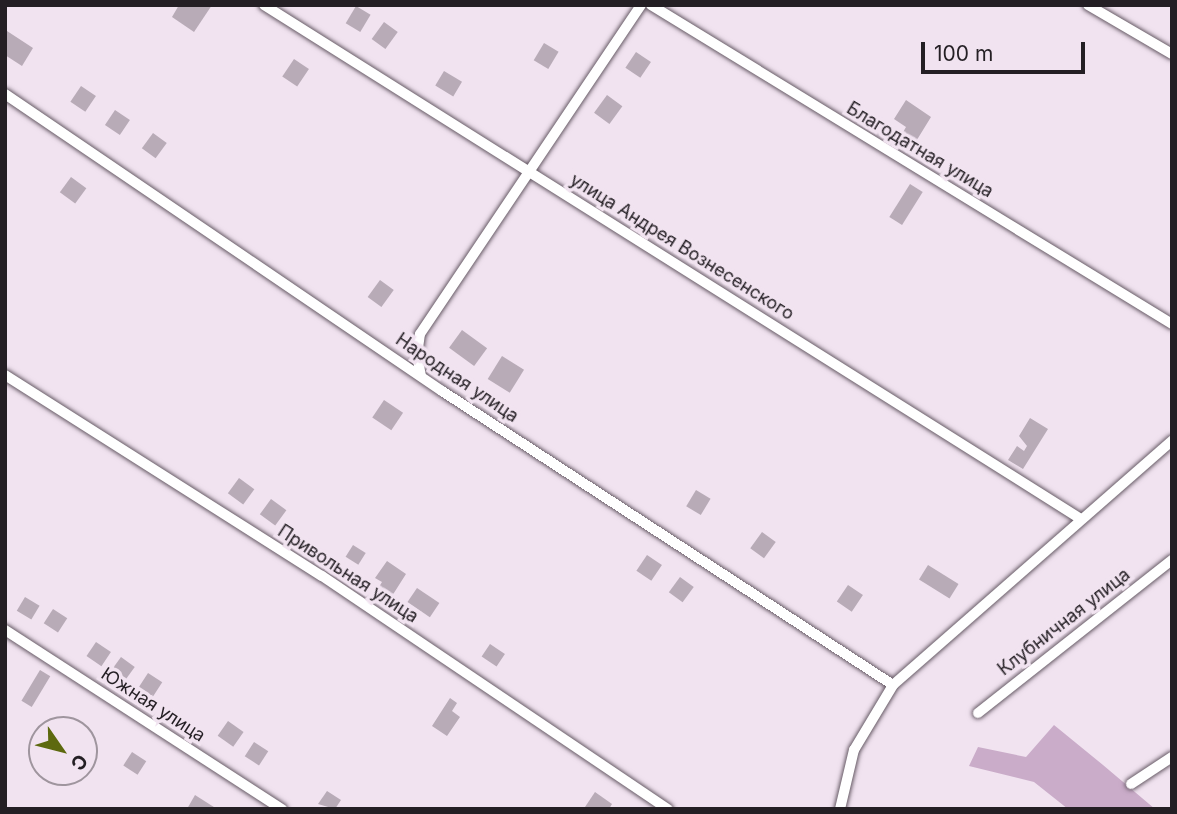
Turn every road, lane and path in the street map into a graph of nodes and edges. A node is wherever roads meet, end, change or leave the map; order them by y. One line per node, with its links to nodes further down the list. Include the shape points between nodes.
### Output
1 (264, 5): 7 (street, улица Андрея Вознесенского)
2 (641, 5): 7 (street)
3 (651, 5): 8 (street, Благодатная улица)
4 (1088, 5): 5 (street)
5 (1172, 54)
6 (5, 94): 10 (street, Народная улица)
7 (529, 171): 10 (street, via 421,334 417,355); 12 (street, улица Андрея Вознесенского)
8 (1172, 324)
9 (5, 375): 20 (street, Привольная улица, via 321,576)
10 (421, 376): 15 (street, Народная улица)
11 (1172, 441): 12 (street)
12 (1081, 519): 15 (street)
13 (1172, 560): 16 (street, Клубничная улица)
14 (5, 630): 19 (street, Южная улица)
15 (893, 685): 21 (street, via 859,738)
16 (978, 713)
17 (1172, 757): 18 (street)
18 (1131, 784)
19 (282, 809)
20 (668, 809)
21 (841, 809)

